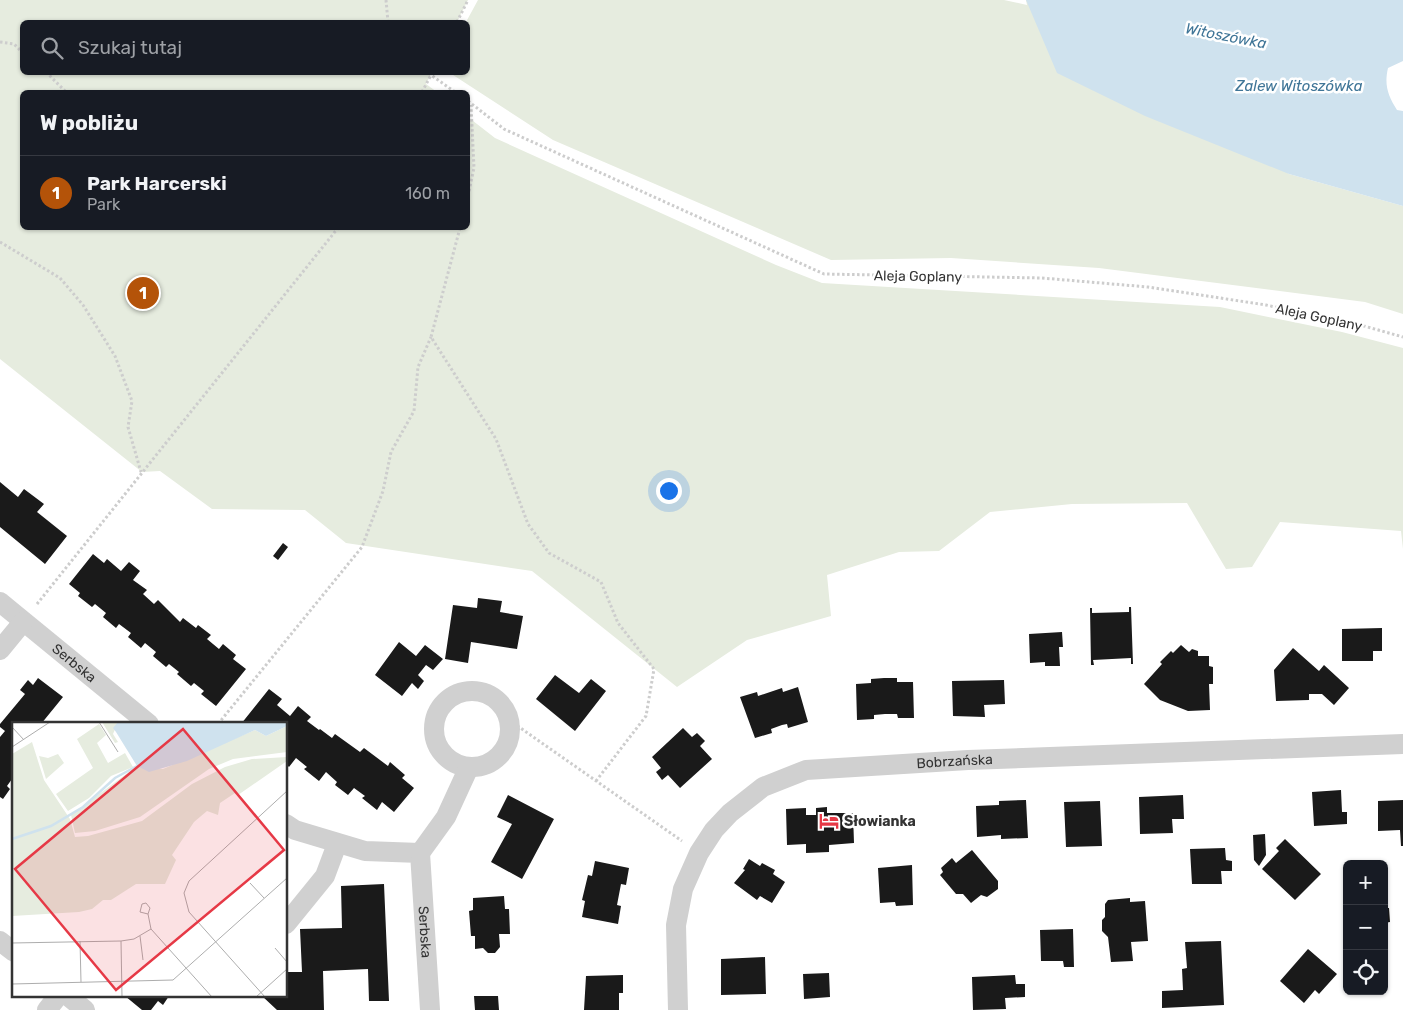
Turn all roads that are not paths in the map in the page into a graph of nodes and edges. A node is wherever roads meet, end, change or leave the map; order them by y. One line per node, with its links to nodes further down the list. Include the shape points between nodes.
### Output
1 (0, 602): 2 (street, Serbska)
2 (23, 622): 3 (street); 4 (street, Serbska)
3 (0, 650)
4 (147, 722)
5 (1403, 744): 18 (street, Bobrzańska, via 968,760 806,770 763,787 730,813 699,853 683,889 676,925)
6 (469, 767): 6 (street, via 454,763 443,753 436,739 434,724 439,710 449,699 463,692 478,692 492,697 504,707 510,720 510,735 506,748 496,759 483,766); 9 (street, via 446,817)
7 (288, 825): 8 (street)
8 (337, 844): 9 (street, via 365,851); 10 (street, via 325,876)
9 (420, 853): 17 (street, Serbska)
10 (288, 922)
11 (0, 941): 12 (street)
12 (12, 950)
13 (56, 998): 15 (street)
14 (70, 998): 16 (street)
15 (47, 1010)
16 (85, 1010)
17 (430, 1010)
18 (678, 1010)

